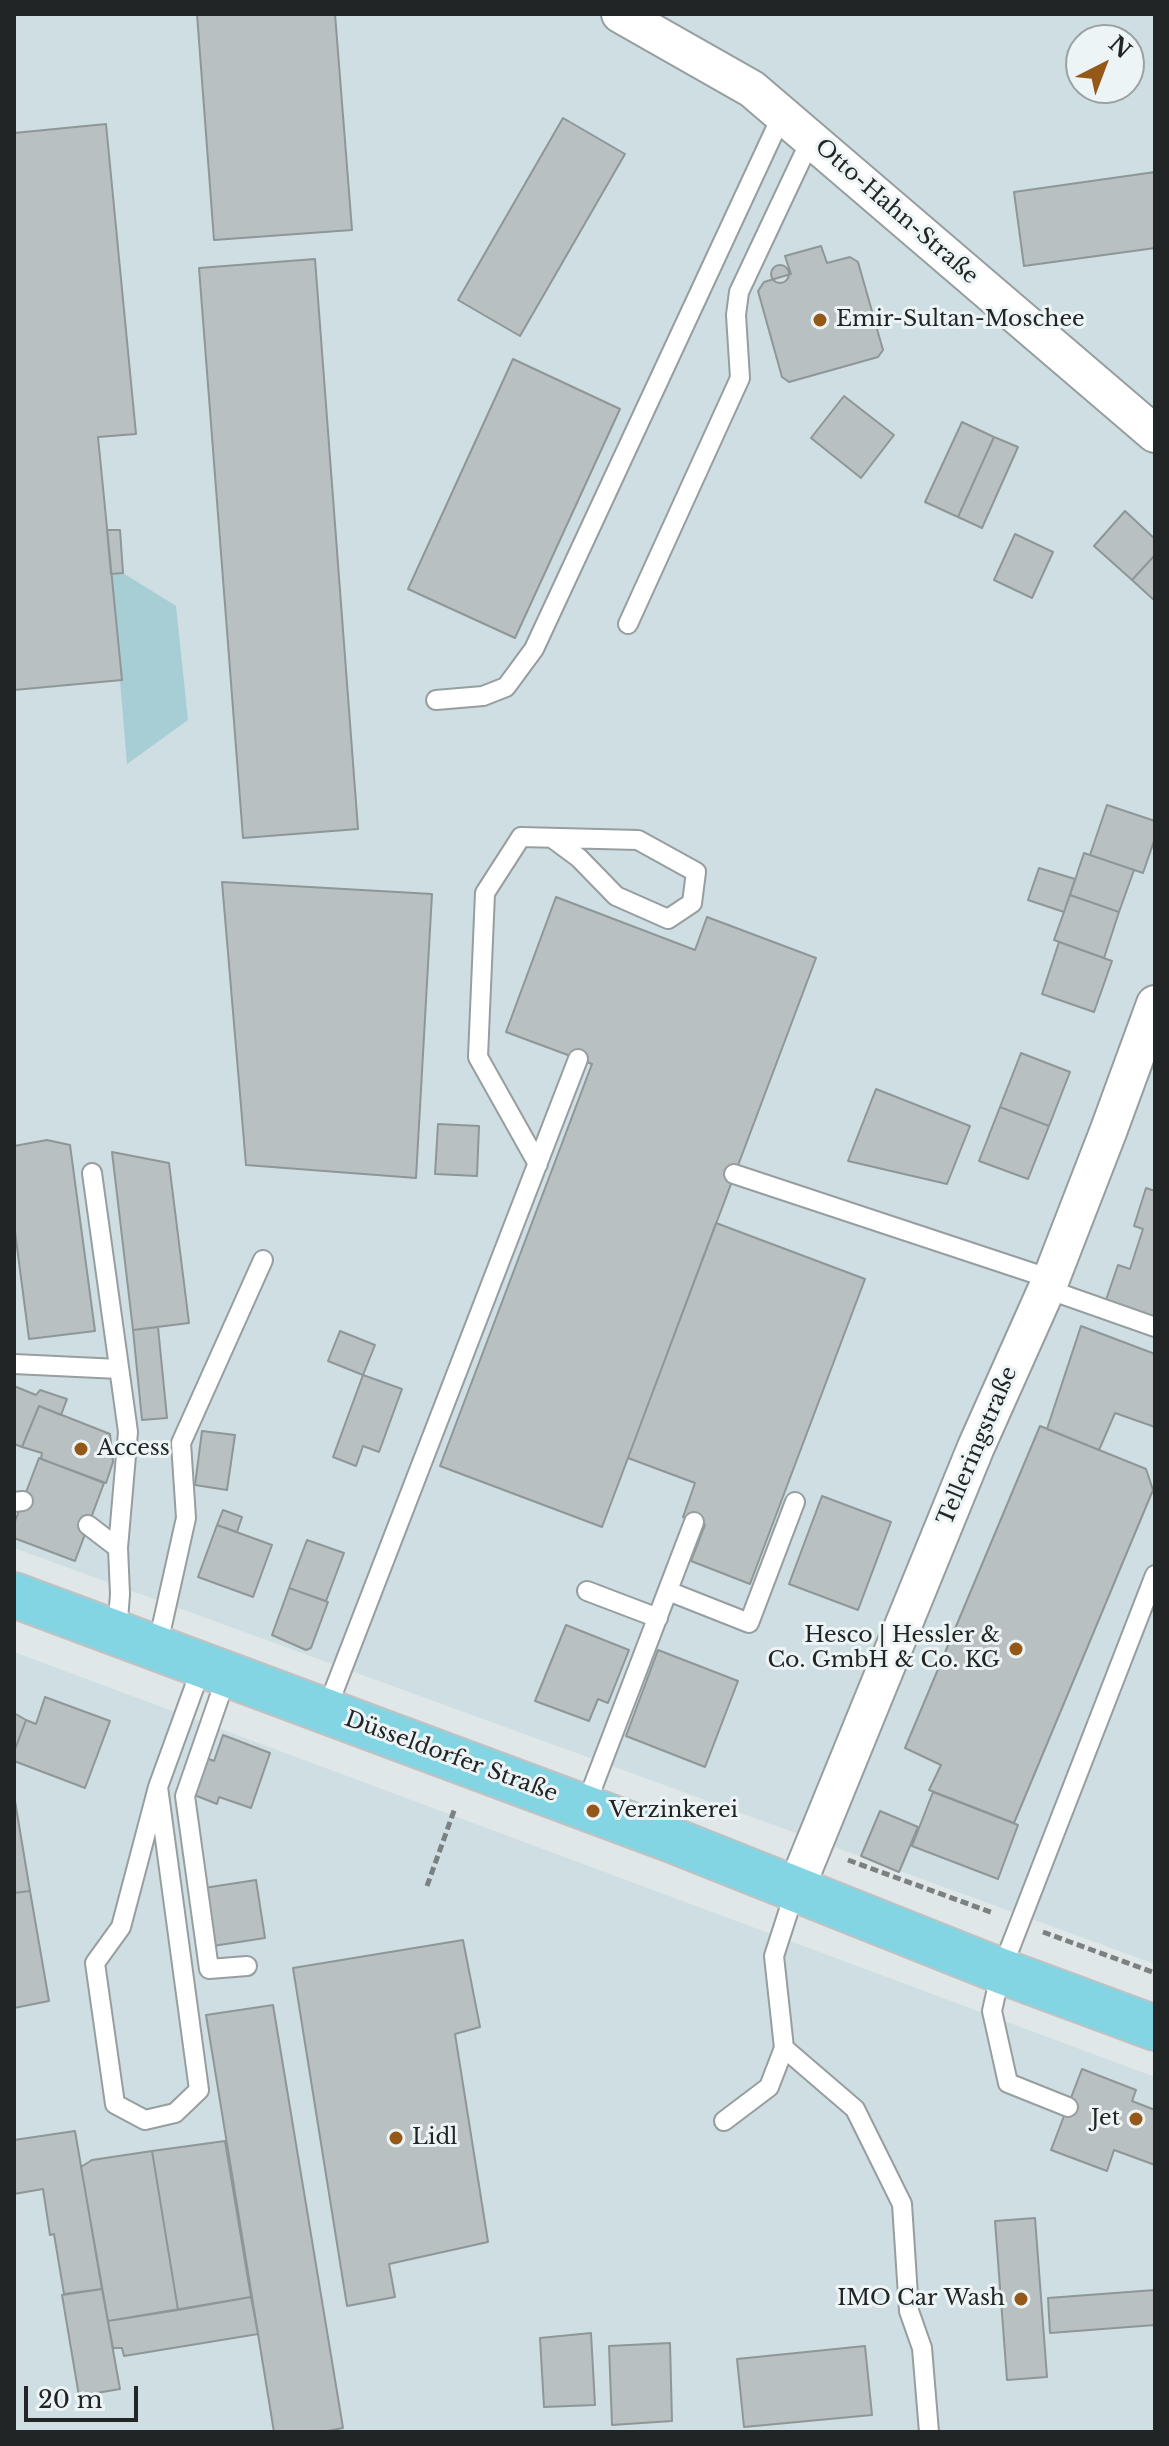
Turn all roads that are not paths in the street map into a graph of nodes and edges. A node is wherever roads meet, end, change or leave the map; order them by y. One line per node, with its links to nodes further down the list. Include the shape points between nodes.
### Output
1 (620, 14): 2 (street, Otto-Hahn-Straße, via 752,89)
2 (782, 115): 3 (street, Otto-Hahn-Straße); 6 (lane, via 534,649 506,687 483,696)
3 (811, 139): 4 (street, Otto-Hahn-Straße); 5 (lane, via 739,292 740,378)
4 (1155, 434)
5 (628, 624)
6 (436, 700)
7 (552, 838): 7 (lane, via 638,840 696,872 692,903 668,919 616,896); 10 (lane, via 521,837 485,893 478,1057)
8 (1155, 1004): 14 (street, Telleringstraße)
9 (578, 1059): 10 (lane)
10 (538, 1164): 29 (lane)
11 (92, 1173): 17 (lane)
12 (734, 1174): 14 (lane)
13 (263, 1260): 27 (lane, via 181,1443 186,1518)
14 (1049, 1284): 15 (lane); 32 (street, Telleringstraße, via 976,1447)
15 (1155, 1327)
16 (14, 1364): 17 (lane)
17 (119, 1369): 21 (lane, via 128,1432)
18 (795, 1502): 24 (lane, via 749,1623)
19 (694, 1522): 24 (lane)
20 (88, 1525): 21 (lane)
21 (118, 1548): 27 (lane, via 120,1594)
22 (1155, 1575): 34 (lane)
23 (587, 1591): 26 (lane)
24 (668, 1591): 26 (lane)
25 (14, 1595): 27 (main road, Düsseldorfer Straße)
26 (658, 1618): 31 (lane)
27 (137, 1640): 28 (main road, Düsseldorfer Straße)
28 (215, 1670): 29 (main road, Düsseldorfer Straße); 30 (lane); 33 (lane, via 185,1796 209,1969)
29 (326, 1711): 31 (main road, Düsseldorfer Straße)
30 (158, 1787): 30 (lane, via 199,2090 175,2113 145,2120 115,2104 95,1963 121,1927)
31 (585, 1807): 32 (main road, Düsseldorfer Straße)
32 (796, 1888): 34 (main road, Düsseldorfer Straße); 36 (lane, via 774,1956)
33 (247, 1966)
34 (1001, 1971): 35 (main road, Düsseldorfer Straße); 37 (lane, via 992,2011 1008,2083)
35 (1155, 2028)
36 (784, 2048): 38 (lane, via 769,2087); 39 (lane, via 855,2109 902,2204 909,2311 922,2348)
37 (1068, 2107)
38 (724, 2121)
39 (929, 2432)

